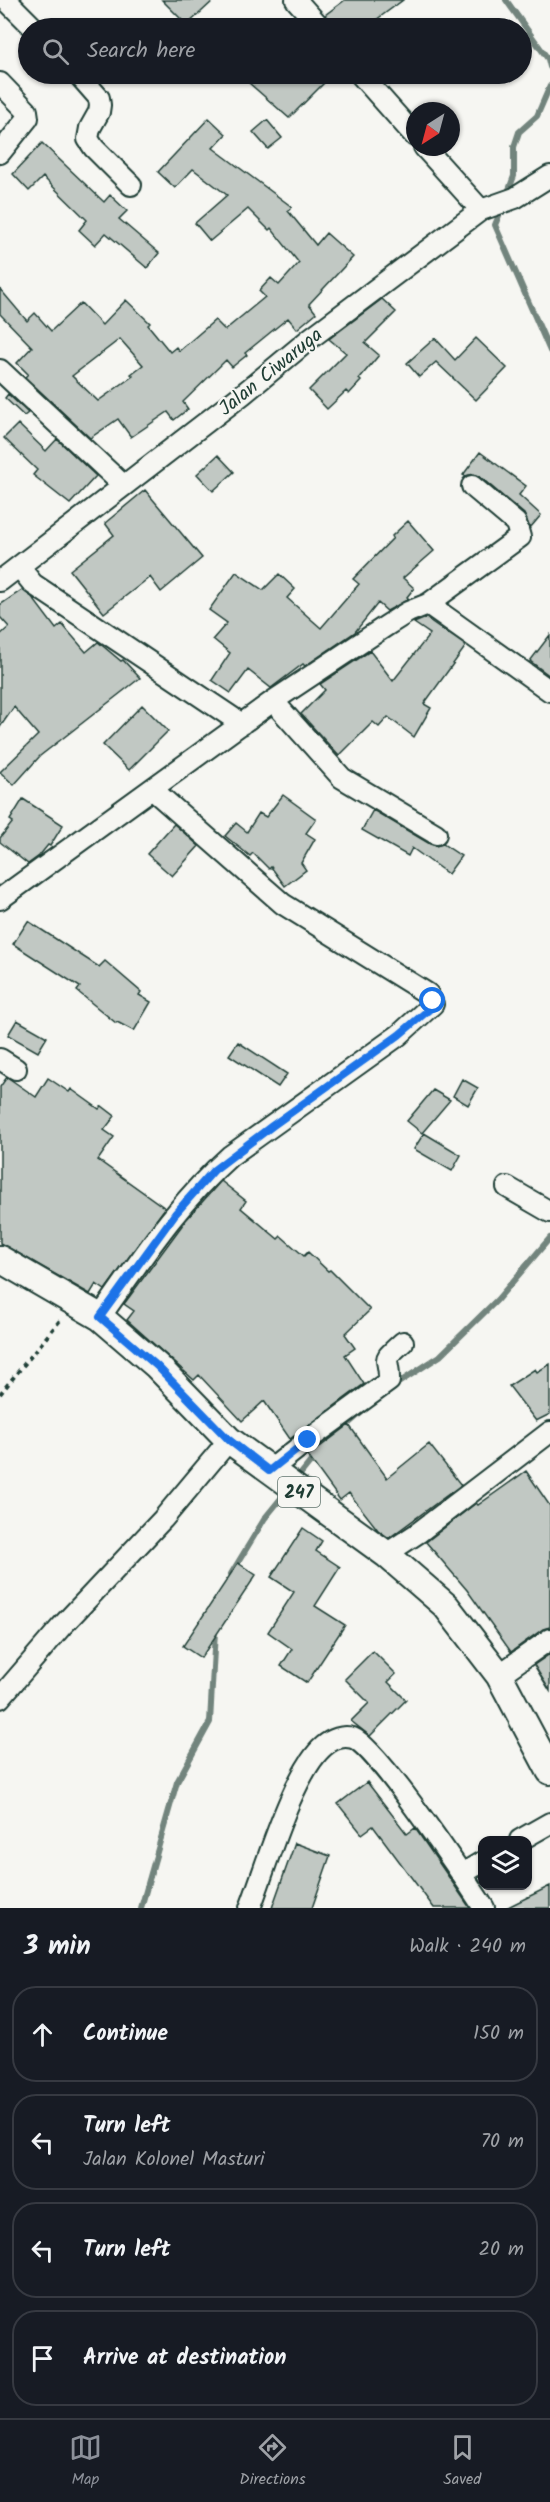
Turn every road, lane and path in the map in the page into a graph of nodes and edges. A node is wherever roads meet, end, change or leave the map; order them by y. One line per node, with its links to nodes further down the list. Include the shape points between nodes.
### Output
1 (6, 0): 3 (street)
2 (296, 0): 4 (street)
3 (24, 18)
4 (312, 18)
5 (0, 83): 9 (street, via 27,111 28,118)
6 (87, 84): 12 (street, via 100,105 88,139)
7 (369, 84): 8 (street)
8 (406, 126)
9 (0, 153)
10 (432, 156): 13 (street)
11 (550, 176): 13 (street, Jalan Ciwaruga, via 515,198)
12 (131, 185)
13 (481, 210): 16 (street, Jalan Ciwaruga)
14 (0, 370): 15 (street)
15 (9, 387): 16 (street)
16 (123, 485): 18 (street, Jalan Ciwaruga)
17 (472, 486): 19 (street, via 516,523 520,537)
18 (7, 572): 22 (street, via 33,584)
19 (428, 604): 20 (street); 21 (street, via 408,612)
20 (550, 691)
21 (273, 701): 22 (street); 24 (street, via 342,778)
22 (242, 724): 23 (street)
23 (153, 790): 25 (street); 30 (street, via 283,904 428,994 433,1004 399,1035 214,1170 175,1214)
24 (436, 834)
25 (0, 899)
26 (507, 1187): 27 (street)
27 (550, 1212)
28 (0, 1259): 29 (main road, 247)
29 (75, 1302): 30 (main road, 247); 32 (path)
30 (100, 1317): 34 (main road, 247, via 157,1366)
31 (403, 1342): 35 (street, via 386,1360 389,1381)
32 (0, 1395)
33 (550, 1432): 36 (street)
34 (229, 1440): 35 (main road, 247); 39 (street, via 163,1519)
35 (269, 1471): 36 (main road, 247)
36 (386, 1554): 38 (main road, 247, via 446,1606)
37 (550, 1639): 38 (street)
38 (499, 1675): 40 (main road, 247)
39 (0, 1698)
40 (550, 1771)
41 (550, 1823): 42 (street)
42 (527, 1836)
43 (478, 1865): 44 (street)
44 (462, 1874): 45 (street, via 377,1759 355,1739 345,1736 324,1746 303,1772); 46 (street)
45 (250, 1908)
46 (484, 1908)

